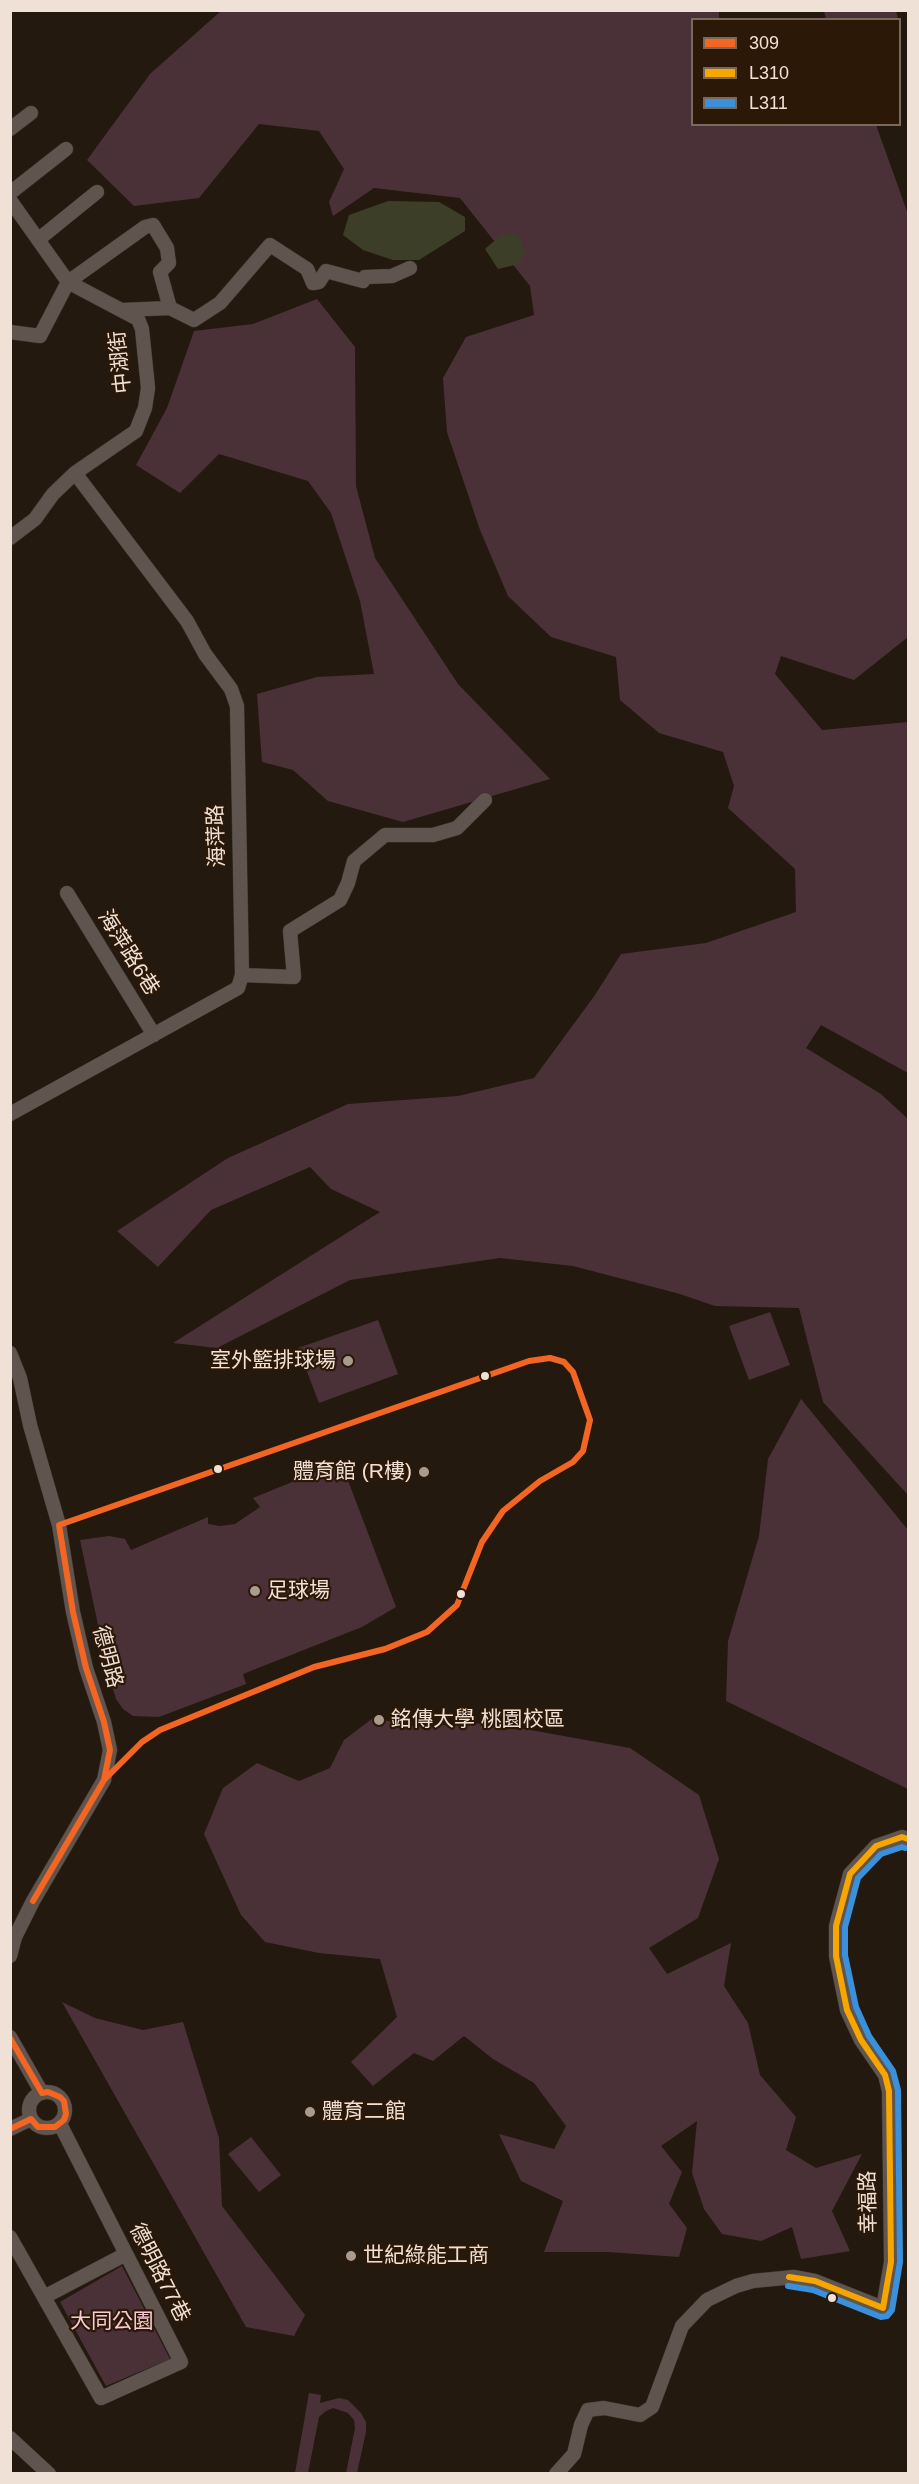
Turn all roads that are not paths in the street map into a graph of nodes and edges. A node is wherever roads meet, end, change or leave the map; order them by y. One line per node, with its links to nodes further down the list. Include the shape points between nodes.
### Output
1 (31, 113): 2 (street)
2 (10, 129)
3 (66, 149): 5 (street)
4 (97, 192): 7 (street)
5 (10, 193)
6 (10, 200): 7 (street, 中湖街)
7 (39, 238): 9 (street, 中湖街)
8 (410, 268): 10 (street, via 392,276 365,277 363,281 326,271 319,282 313,283 307,269 270,244 220,303 194,320)
9 (68, 282): 10 (street, via 153,225 167,248 169,263 160,272); 11 (street, 中湖街); 12 (street, via 40,336)
10 (170, 308): 11 (street)
11 (122, 310): 13 (street, 中湖街, via 138,319 142,329 148,388 145,408 136,431)
12 (10, 332)
13 (75, 473): 14 (street, 中湖街, via 35,519); 17 (street, 海萍路, via 187,621 231,689 237,706)
14 (10, 538)
15 (485, 800): 17 (street, via 457,828 433,835 385,836 354,861 340,900 290,931 294,977)
16 (67, 893): 18 (street, 海萍路6巷)
17 (242, 975): 18 (street, via 238,988)
18 (154, 1035): 19 (street)
19 (10, 1114)
20 (10, 1353): 22 (street, 德明路, via 59,1525 76,1624 110,1750 104,1780 33,1901 15,1936)
21 (909, 1839): 33 (street, 幸福路, via 902,1837 876,1845 850,1875 836,1926 836,1956 847,2010 861,2040 885,2075 889,2091 891,2262 882,2308 815,2281 794,2277 736,2286 707,2301 682,2326 652,2407 640,2415 604,2408 588,2410 574,2454)
22 (10, 1956)
23 (10, 2037): 24 (street)
24 (42, 2093): 25 (street, via 29,2106); 26 (street, via 54,2093 64,2102 66,2114)
25 (31, 2119): 26 (street, via 38,2127); 27 (street)
26 (60, 2124): 29 (street, 德明路77巷)
27 (10, 2129)
28 (10, 2237): 30 (street)
29 (126, 2254): 30 (street); 30 (street, 德明路77巷, via 181,2362 101,2398)
30 (44, 2297)
31 (10, 2438): 32 (street)
32 (49, 2474)
33 (556, 2474)

